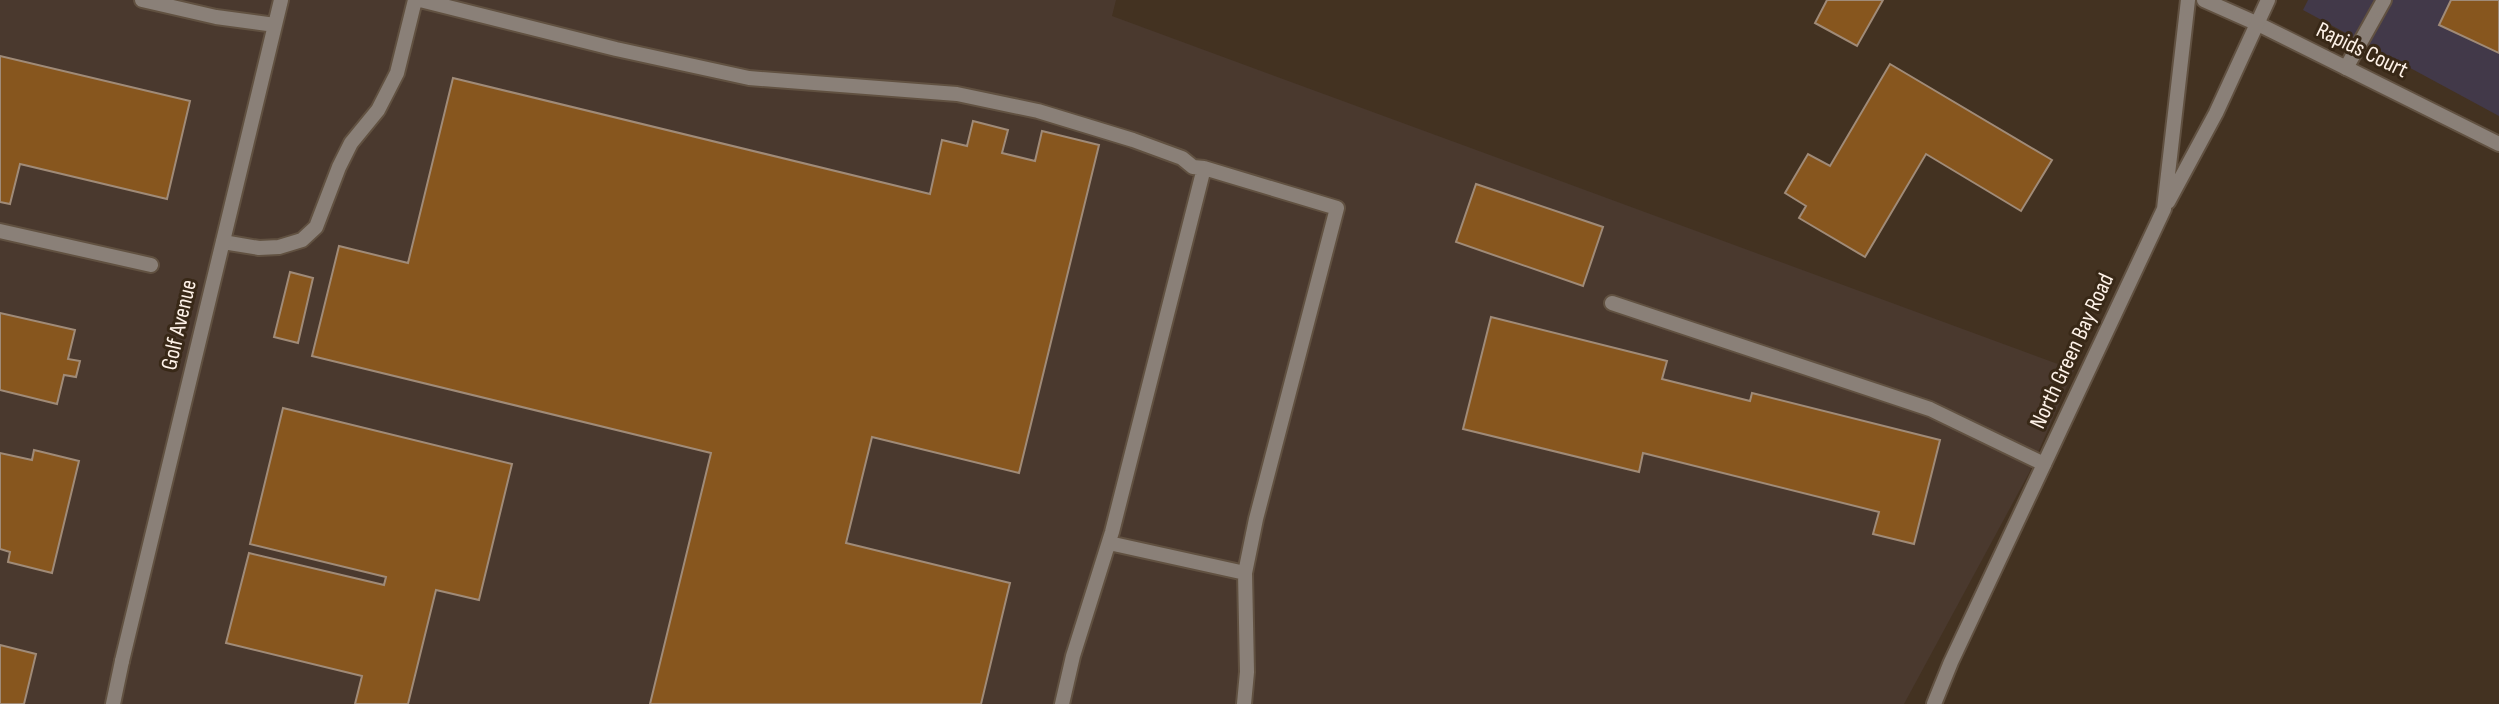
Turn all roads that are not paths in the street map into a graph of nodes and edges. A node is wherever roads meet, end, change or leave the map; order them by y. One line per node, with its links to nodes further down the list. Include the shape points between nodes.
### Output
1 (142, 0): 10 (street)
2 (281, 0): 10 (street, Golf Avenue)
3 (415, 0): 16 (street, via 397,73 378,110 351,143 316,227 302,240 279,247)
4 (420, 0): 13 (street, via 749,78 957,94 1038,111)
5 (2188, 0): 14 (street, North Green Bay Road)
6 (2204, 0): 9 (street, Rapids Court)
7 (2268, 0): 9 (street)
8 (2384, 0): 11 (street)
9 (2258, 24): 11 (street, Rapids Court); 14 (street)
10 (275, 25): 16 (street, Golf Avenue)
11 (2346, 68): 12 (street, Rapids Court)
12 (2499, 144)
13 (1204, 168): 20 (street); 21 (street, via 1337,208)
14 (2164, 209): 19 (street, North Green Bay Road)
15 (0, 231): 17 (street)
16 (223, 242): 22 (street, Golf Avenue)
17 (150, 265)
18 (1612, 303): 19 (street, via 1930,409)
19 (2044, 464): 25 (street, North Green Bay Road)
20 (1109, 543): 21 (street); 23 (street)
21 (1245, 573): 24 (street)
22 (113, 704)
23 (1062, 704)
24 (1244, 704)
25 (1934, 704)

